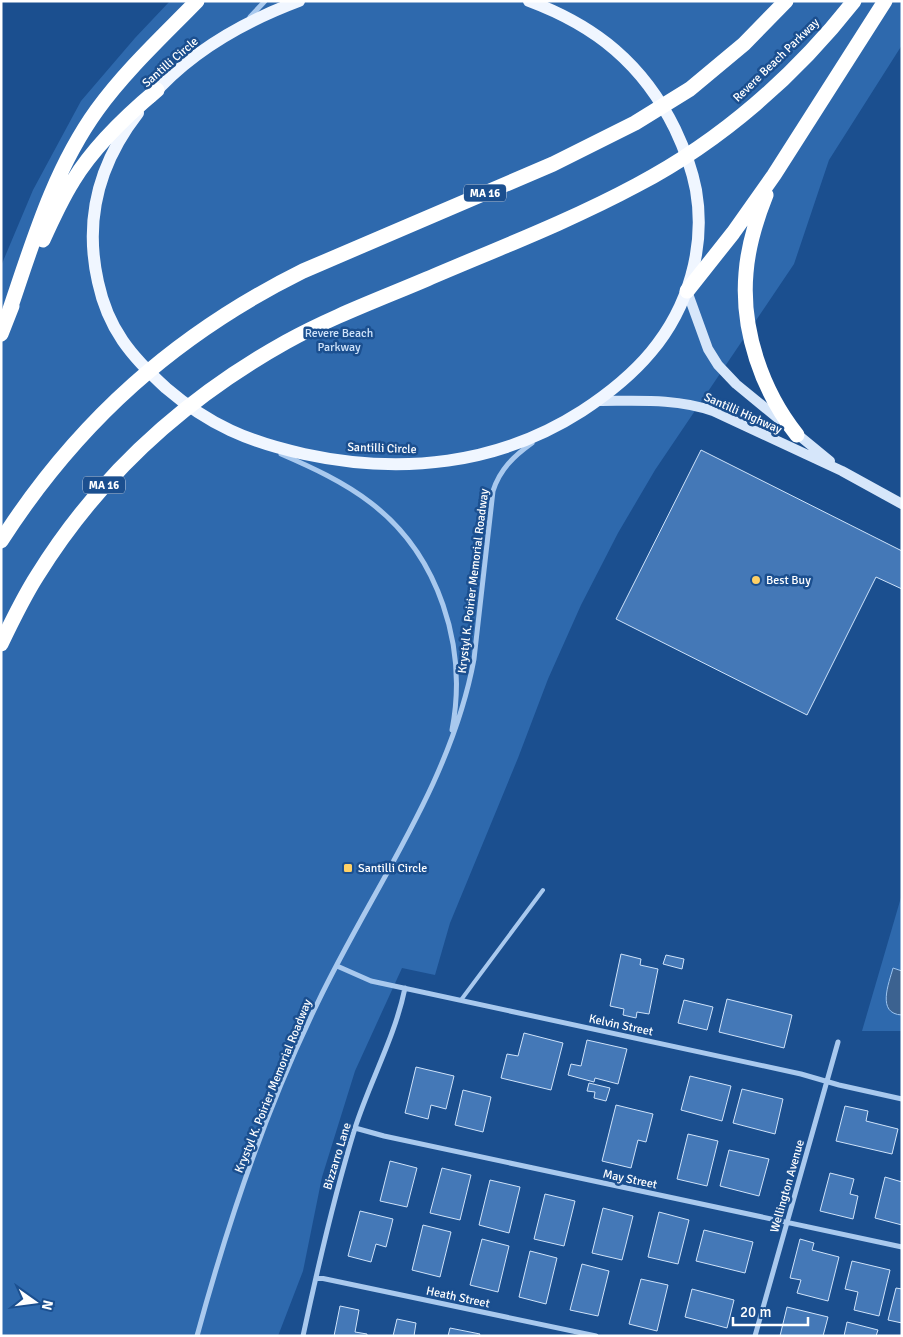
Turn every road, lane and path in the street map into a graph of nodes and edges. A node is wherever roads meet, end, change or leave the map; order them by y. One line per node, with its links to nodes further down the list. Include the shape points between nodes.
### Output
1 (197, 1): 14 (highway, via 110,92 83,130 47,204)
2 (265, 1): 8 (street)
3 (299, 1): 8 (main road, Santilli Circle)
4 (529, 1): 10 (main road, Santilli Circle, via 580,26 626,58)
5 (786, 1): 10 (highway, MA 16, via 726,59 690,89)
6 (854, 1): 11 (highway, Revere Beach Parkway / MA 16, via 776,85)
7 (886, 1): 12 (highway)
8 (240, 27): 9 (main road, Santilli Circle, via 204,49)
9 (157, 90): 14 (highway, via 112,131 74,180); 16 (main road, Santilli Circle, via 124,131 105,168 96,201 92,238 95,271 109,318 125,346)
10 (663, 106): 11 (main road, Santilli Circle); 16 (highway, MA 16, via 627,128 553,164 340,254 273,286 217,319)
11 (686, 155): 13 (main road, Santilli Circle, via 695,185 698,214 696,253); 18 (highway, Revere Beach Parkway / MA 16, via 640,184 596,206 288,340)
12 (774, 175): 13 (highway); 20 (highway, via 750,247 746,306 752,341 765,381 779,410)
13 (687, 291): 17 (main road, Santilli Circle, via 674,320 656,346 629,376); 20 (main road, Santilli Highway, via 708,349 718,365)
14 (8, 314): 15 (highway)
15 (1, 334)
16 (148, 371): 18 (main road, Santilli Circle); 24 (highway, MA 16, via 72,445 43,479)
17 (598, 401): 19 (main road, Santilli Circle); 22 (main road, Santilli Highway, via 696,405)
18 (189, 406): 21 (main road, Santilli Circle); 25 (highway, Revere Beach Parkway / MA 16, via 127,459 83,509 36,578)
19 (544, 432): 21 (main road, Santilli Circle, via 518,444 473,457 391,465 319,457); 26 (street, Krystyl K. Poirier Memorial Roadway, via 504,468 493,491 474,659 465,700)
20 (797, 435): 22 (main road, Santilli Highway)
21 (246, 438): 26 (street, Krystyl K. Poirier Memorial Roadway, via 363,497 394,523 419,554 443,604 453,650 456,708)
22 (842, 472): 23 (main road, Santilli Highway)
23 (902, 504)
24 (1, 541)
25 (1, 644)
26 (448, 748): 28 (street, Krystyl K. Poirier Memorial Roadway, via 419,813)
27 (542, 890): 30 (lane)
28 (336, 966): 29 (street, Kelvin Street, via 361,977); 38 (street, Krystyl K. Poirier Memorial Roadway, via 302,1036 258,1146 221,1253)
29 (405, 988): 30 (street, Kelvin Street); 34 (street, Bizzarro Lane, via 399,1015)
30 (461, 1000): 32 (street, Kelvin Street)
31 (838, 1042): 32 (street, Wellington Avenue)
32 (827, 1082): 33 (street, Kelvin Street); 35 (street, Wellington Avenue)
33 (902, 1099)
34 (355, 1128): 35 (street, May Street); 37 (street, Bizzarro Lane)
35 (786, 1223): 36 (street, May Street); 41 (street, Wellington Avenue)
36 (902, 1248)
37 (316, 1277): 39 (street, Bizzarro Lane); 40 (street, Heath Street)
38 (197, 1336)
39 (302, 1336)
40 (596, 1336)
41 (754, 1336)

